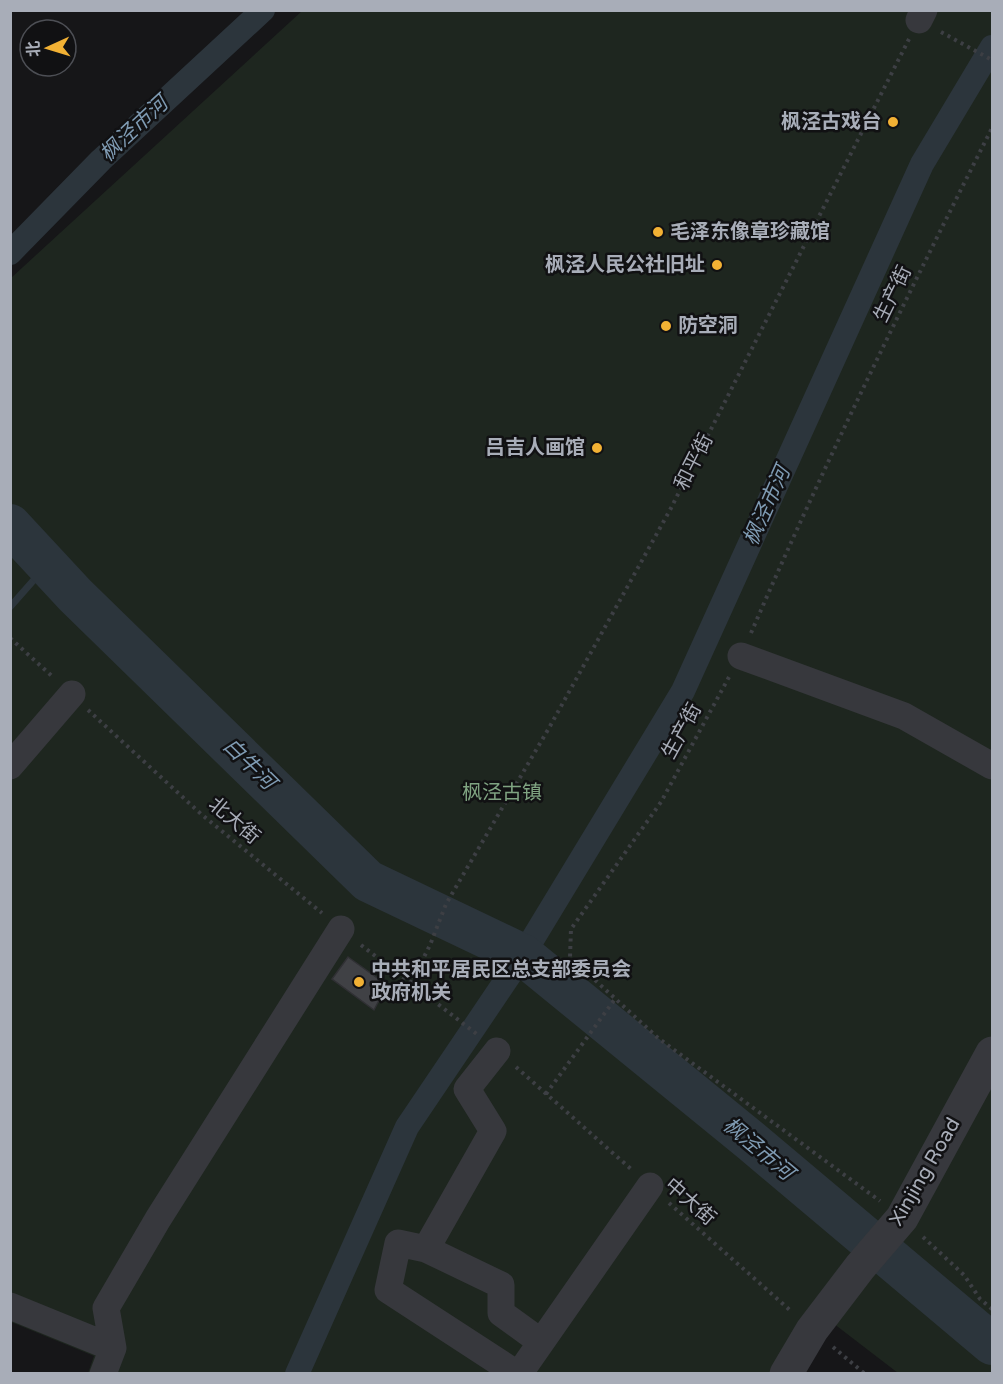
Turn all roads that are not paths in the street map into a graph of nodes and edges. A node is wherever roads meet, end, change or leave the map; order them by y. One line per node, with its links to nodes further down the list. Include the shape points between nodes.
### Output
1 (741, 656): 4 (street, via 904,716)
2 (72, 694): 3 (street)
3 (10, 766)
4 (993, 766)
5 (341, 929): 12 (street, via 106,1308)
6 (497, 1051): 9 (street, via 467,1089 493,1131)
7 (993, 1053): 15 (street, Xinjing Road, via 903,1218 812,1330)
8 (650, 1186): 11 (street)
9 (426, 1249): 11 (street, via 501,1285 501,1312); 14 (street, via 398,1243 388,1290)
10 (10, 1306): 12 (street)
11 (541, 1342): 14 (street)
12 (113, 1348): 13 (street)
13 (104, 1374)
14 (518, 1374)
15 (786, 1374)

